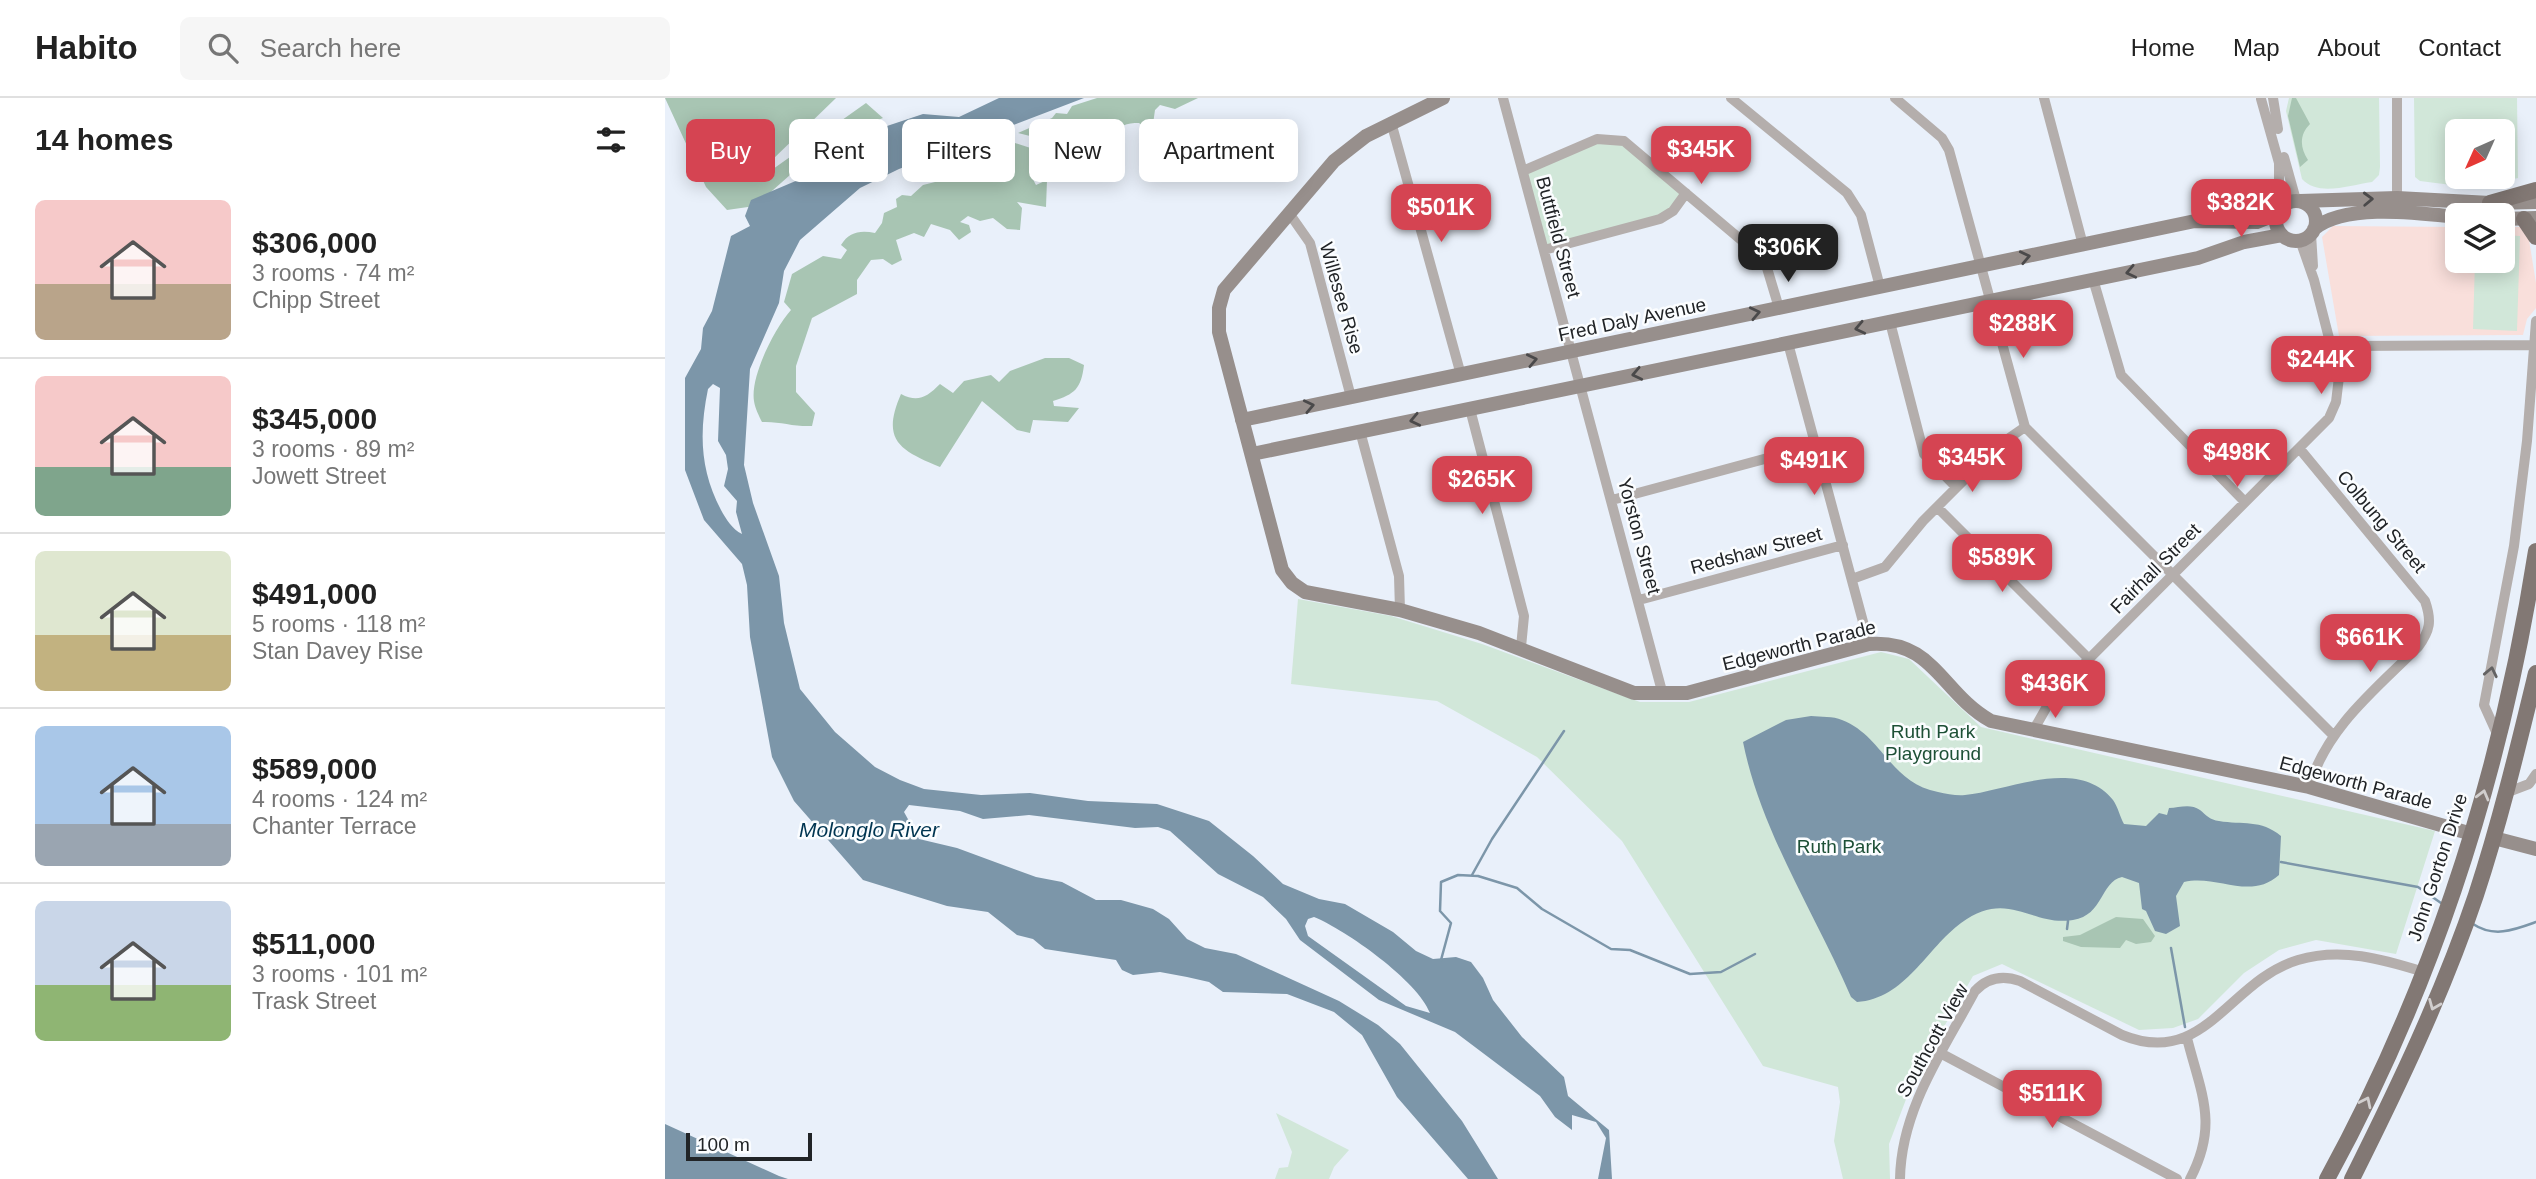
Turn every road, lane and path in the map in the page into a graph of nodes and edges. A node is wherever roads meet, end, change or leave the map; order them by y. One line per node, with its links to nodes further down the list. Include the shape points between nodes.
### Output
1 (1443, 98): 9 (street, Edgeworth Parade)
2 (1503, 98): 10 (street, Buttfield Street)
3 (1731, 98): 28 (street, via 1847,193 1861,215)
4 (1895, 98): 26 (street, via 1942,138 1949,150)
5 (2044, 98): 24 (street)
6 (2261, 98): 17 (street, via 2279,163)
7 (2273, 98): 14 (street)
8 (2397, 98): 13 (street)
9 (1391, 122): 18 (street, Edgeworth Parade, via 1334,161); 37 (street)
10 (1523, 171): 12 (street, via 1597,139 1625,141); 25 (street, Buttfield Street)
11 (2536, 190): 16 (main road)
12 (1686, 193): 25 (street, via 1673,211 1660,219); 30 (street, via 1759,255)
13 (2397, 198): 14 (street, Fred Daly Avenue, one-way to 13); 16 (street, Fred Daly Avenue)
14 (2298, 201): 17 (street, Fred Daly Avenue); 22 (street, via 2314,212)
15 (2536, 202): 16 (street, Fred Daly Avenue)
16 (2490, 203)
17 (2278, 212): 21 (street); 24 (street, Fred Daly Avenue, via 2257,222 2195,221)
18 (1289, 213): 39 (street, Willesee Rise, via 1310,243); 41 (street, Edgeworth Parade, via 1224,290 1219,308 1219,332)
19 (2445, 216): 22 (street, via 2340,216 2325,220)
20 (2530, 218): 23 (main road)
21 (2282, 235): 22 (street); 27 (street, one-way to 27)
22 (2308, 235): 35 (street, Fairhall Street)
23 (2536, 237)
24 (2083, 245): 26 (street, Fred Daly Avenue, one-way to 24)
25 (1544, 250): 36 (street, Buttfield Street)
26 (1982, 266): 28 (street, Fred Daly Avenue); 29 (street)
27 (2093, 279): 29 (street); 49 (street, via 2121,375)
28 (1880, 287): 30 (street, Fred Daly Avenue)
29 (1991, 301): 32 (street); 42 (street)
30 (1779, 308): 36 (street, Fred Daly Avenue, one-way to 30)
31 (2536, 321): 34 (street)
32 (1890, 322): 33 (street, one-way to 33); 47 (street, via 1924,454)
33 (1788, 343): 38 (street, one-way to 38); 44 (street)
34 (2532, 345): 35 (street, via 2349,346); 64 (street, one-way to 34, via 2484,705 2505,603 2523,477)
35 (2332, 350): 45 (street, Fairhall Street, via 2339,377 2336,402 2329,418)
36 (1572, 351): 37 (street, Fred Daly Avenue, one-way to 36); 38 (street, Buttfield Street)
37 (1461, 374): 39 (street, Fred Daly Avenue)
38 (1581, 386): 40 (street); 48 (street, Yorston Street)
39 (1351, 397): 41 (street, Fred Daly Avenue, one-way to 39)
40 (1470, 409): 43 (street, one-way to 43); 58 (street, via 1524,616)
41 (1242, 420): 46 (street, Edgeworth Parade)
42 (2025, 427): 47 (street, via 1999,445); 53 (street)
43 (1360, 431): 46 (street); 56 (street, via 1399,576)
44 (1816, 445): 48 (street); 51 (street)
45 (2299, 448): 49 (street, Fairhall Street); 63 (street, Colbung Street, via 2425,601 2431,618 2428,634 2418,647)
46 (1252, 454): 56 (street, Edgeworth Parade, via 1282,570 1292,583 1319,596)
47 (1957, 487): 50 (street)
48 (1612, 500): 55 (street, Yorston Street)
49 (2245, 502): 53 (street, Fairhall Street)
50 (1937, 507): 54 (street, via 1885,567); 59 (street)
51 (1843, 545): 54 (street); 55 (street, Redshaw Street)
52 (2536, 551): 64 (main road, John Gorton Drive)
53 (2173, 575): 59 (street, Fairhall Street); 63 (street)
54 (1852, 579): 57 (street)
55 (1639, 600): 61 (street, Yorston Street)
56 (1400, 610): 58 (street, Edgeworth Parade)
57 (1869, 644): 61 (street, Edgeworth Parade, via 1699,691); 62 (street, Edgeworth Parade, via 1906,646 1981,716)
58 (1521, 647): 61 (street, Edgeworth Parade, via 1634,693)
59 (2089, 659): 62 (street, Fairhall Street, via 2050,699)
60 (2536, 673): 67 (main road)
61 (1663, 695)
62 (2033, 731): 66 (street, Edgeworth Parade)
63 (2333, 735): 66 (street, Colbung Street, via 2317,760)
64 (2499, 736): 68 (main road, John Gorton Drive, one-way to 64)
65 (2536, 774): 67 (street, via 2529,784)
66 (2309, 786): 68 (street, Edgeworth Parade)
67 (2508, 792): 69 (main road)
68 (2472, 834): 71 (main road, John Gorton Drive)
69 (2494, 838): 70 (street); 78 (main road, one-way to 78, via 2426,1025)
70 (2536, 849)
71 (2424, 972): 72 (street, Southcott View, via 2353,954 2296,960 2257,980); 77 (main road, John Gorton Drive, one-way to 71)
72 (2187, 1038): 73 (street, Southcott View, via 2162,1044 2138,1042 2020,981 1999,978 1975,991); 76 (street, via 2207,1121 2205,1147)
73 (1942, 1054): 74 (street, Southcott View, via 1909,1118); 75 (street)
74 (1900, 1179)
75 (2177, 1179)
76 (2190, 1179)
77 (2327, 1179)
78 (2352, 1179)

